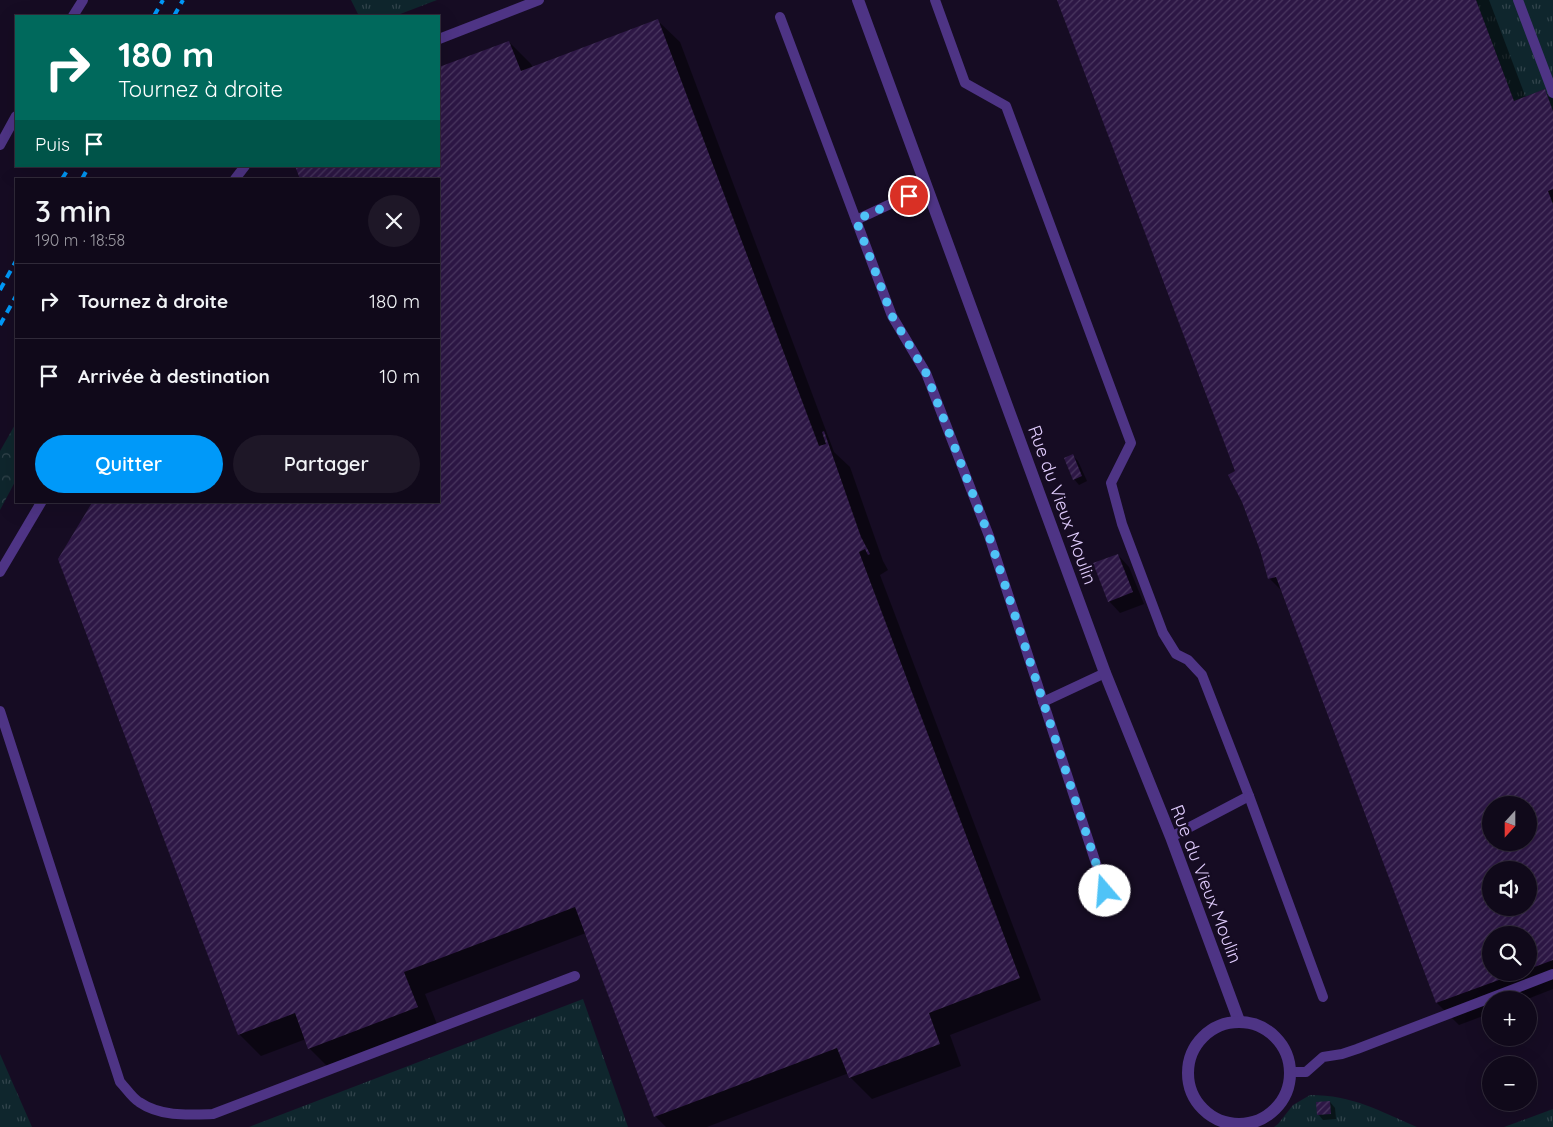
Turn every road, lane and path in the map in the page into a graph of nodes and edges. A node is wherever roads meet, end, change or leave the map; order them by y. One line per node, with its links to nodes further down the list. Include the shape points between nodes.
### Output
1 (83, 0): 6 (lane)
2 (539, 0): 8 (lane)
3 (858, 0): 14 (street, Rue du Vieux Moulin)
4 (935, 0): 21 (lane, via 965,84 1006,106 1131,443 1111,482 1122,524 1163,633 1176,654 1188,660 1202,675)
5 (1518, 0): 9 (lane)
6 (74, 15)
7 (780, 17): 15 (lane)
8 (440, 39)
9 (1553, 93)
10 (15, 118): 11 (lane)
11 (0, 144)
12 (243, 167): 13 (lane)
13 (236, 178)
14 (927, 187): 15 (lane); 18 (street, Rue du Vieux Moulin)
15 (856, 220): 19 (lane, via 892,316 926,373 989,536)
16 (41, 503): 17 (lane)
17 (0, 572)
18 (1105, 672): 19 (lane); 22 (street, Rue du Vieux Moulin)
19 (1043, 702): 23 (lane)
20 (0, 711): 25 (lane, via 120,1082 138,1102 157,1111 181,1116 213,1114)
21 (1249, 796): 22 (lane); 26 (lane)
22 (1171, 837): 27 (street, Rue du Vieux Moulin)
23 (1105, 891)
24 (1553, 974): 28 (lane, via 1357,1049 1323,1057 1306,1072)
25 (575, 976)
26 (1323, 996)
27 (1239, 1021): 28 (street, via 1266,1029 1279,1041 1288,1056); 29 (street, via 1218,1026 1204,1035 1194,1049 1188,1078 1194,1097 1204,1110)
28 (1291, 1072): 29 (street, via 1288,1089 1280,1104 1267,1116)
29 (1234, 1125)

